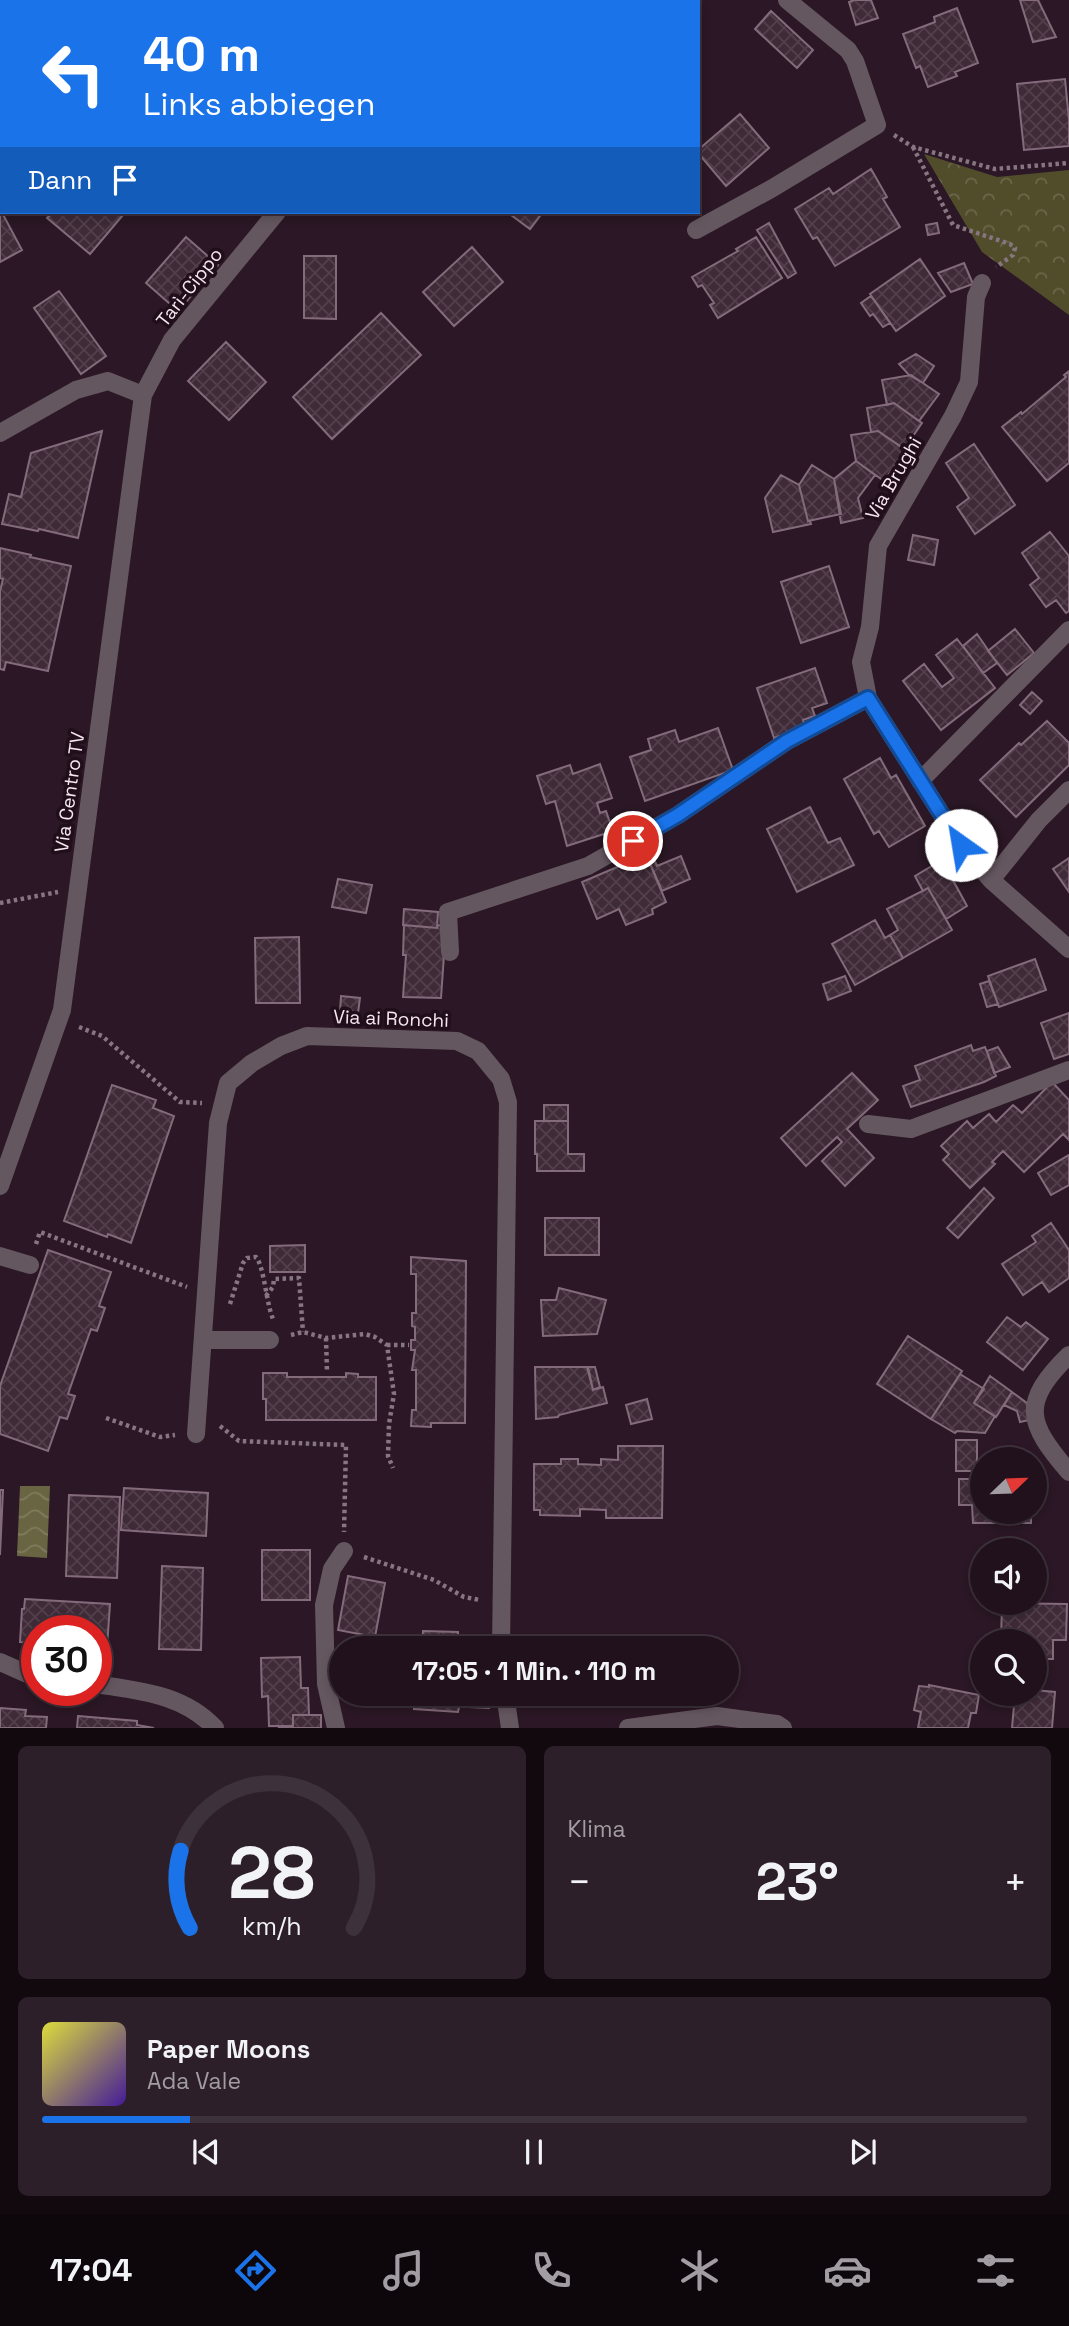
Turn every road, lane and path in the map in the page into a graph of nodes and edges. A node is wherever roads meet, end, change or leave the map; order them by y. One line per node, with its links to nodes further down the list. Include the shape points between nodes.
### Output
1 (787, 0): 2 (street, via 848,50)
2 (877, 125): 3 (path); 6 (street)
3 (913, 147): 4 (path, via 995,169); 7 (path, via 953,225 1015,248)
4 (1069, 163)
5 (275, 214): 8 (street, Tarì-Cippo, via 172,340)
6 (696, 230)
7 (982, 284): 11 (street, Via Brughi, via 976,297 968,382 878,546 870,627 861,662)
8 (143, 395): 9 (street, via 108,381 76,390); 15 (street, Via Centro TV)
9 (0, 433)
10 (1069, 630): 12 (street)
11 (868, 698): 12 (street); 18 (street, via 787,741 678,815 588,866 448,912)
12 (920, 781): 14 (street, via 961,845)
13 (1069, 790): 14 (street)
14 (991, 880): 17 (street)
15 (78, 888): 16 (path); 19 (street, Via Centro TV)
16 (0, 903)
17 (1069, 949)
18 (450, 952)
19 (58, 1020): 21 (path, via 102,1036 180,1102); 23 (street, Via Centro TV)
20 (1069, 1070): 22 (street, via 911,1129)
21 (223, 1104): 26 (street, Via ai Ronchi); 44 (street, Via ai Ronchi, via 228,1083 281,1046 307,1036 457,1041 478,1051 501,1079 508,1101)
22 (868, 1124)
23 (0, 1186)
24 (0, 1256): 25 (street)
25 (30, 1265): 26 (path, via 40,1232)
26 (206, 1294): 28 (street, Via ai Ronchi)
27 (265, 1296): 28 (path, via 260,1260 247,1258 229,1308); 29 (path, via 274,1279 299,1278); 30 (path)
28 (204, 1321): 32 (street, Via ai Ronchi)
29 (303, 1332): 30 (path); 31 (path)
30 (277, 1333): 32 (street)
31 (326, 1338): 33 (path, via 365,1334); 36 (path)
32 (203, 1340): 39 (street, Via ai Ronchi)
33 (387, 1345): 34 (path); 41 (path, via 394,1394 389,1424)
34 (409, 1345)
35 (1069, 1355): 42 (street, via 1051,1373 1034,1406 1042,1438)
36 (327, 1372)
37 (106, 1419): 40 (path)
38 (217, 1423): 43 (path, via 239,1441 346,1445)
39 (196, 1434)
40 (160, 1437)
41 (393, 1468)
42 (1069, 1472)
43 (344, 1551): 44 (path, via 434,1580 464,1597); 51 (street, via 332,1569 324,1605 326,1684)
44 (502, 1605): 45 (street, Via ai Ronchi)
45 (501, 1636)
46 (0, 1662): 47 (street)
47 (21, 1671)
48 (112, 1686): 50 (street, via 173,1699 197,1710)
49 (507, 1706): 52 (street)
50 (215, 1727)
51 (336, 1727)
52 (510, 1727)
53 (628, 1727): 54 (street, via 717,1716)
54 (783, 1727)

